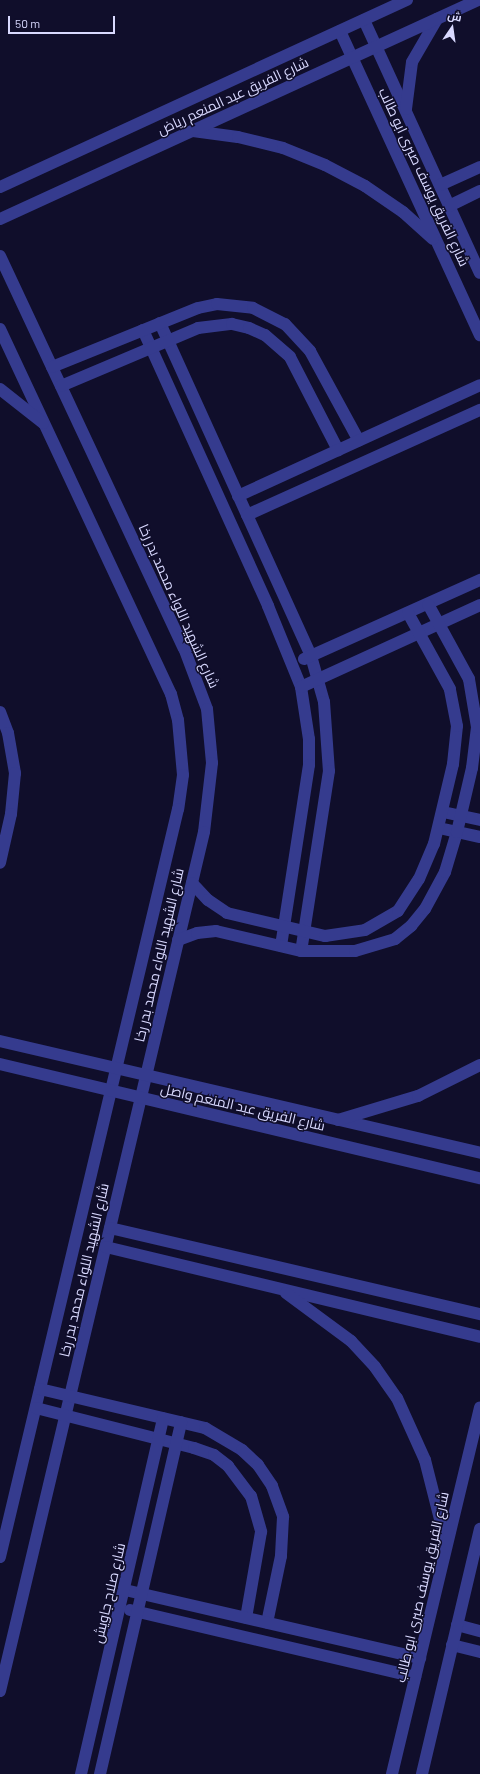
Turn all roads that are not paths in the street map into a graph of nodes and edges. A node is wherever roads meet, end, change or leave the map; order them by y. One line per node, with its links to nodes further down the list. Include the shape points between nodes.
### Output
1 (407, 0): 4 (street, شارع الفريق عبد المنعم رياض)
2 (478, 0): 3 (street, شارع الفريق عبد المنعم رياض)
3 (437, 19): 6 (street, شارع الفريق عبد المنعم رياض); 8 (street, via 412,62)
4 (364, 20): 5 (street, شارع الفريق عبد المنعم رياض); 6 (street, شارع الفريق يوسف صبرى ابو طالب)
5 (340, 31): 7 (street, شارع الفريق يوسف صبرى ابو طالب); 12 (street, شارع الفريق عبد المنعم رياض)
6 (376, 47): 7 (street, شارع الفريق عبد المنعم رياض); 8 (street, شارع الفريق يوسف صبرى ابو طالب)
7 (353, 57): 9 (street, شارع الفريق عبد المنعم رياض); 16 (street, شارع الفريق يوسف صبرى ابو طالب)
8 (406, 112): 11 (street, شارع الفريق يوسف صبرى ابو طالب)
9 (193, 131): 15 (street, شارع الفريق عبد المنعم رياض); 16 (street, via 260,142 325,165 365,186 403,212)
10 (480, 167): 11 (street)
11 (440, 185): 14 (street, شارع الفريق يوسف صبرى ابو طالب)
12 (0, 187)
13 (480, 192): 14 (street)
14 (449, 206): 18 (street, شارع الفريق يوسف صبرى ابو طالب)
15 (0, 219)
16 (437, 243): 22 (street, شارع الفريق يوسف صبرى ابو طالب)
17 (0, 256): 25 (street, شارع الشهيد اللواء محمد بدر رخا)
18 (480, 273)
19 (160, 323): 21 (street); 23 (street); 31 (street, via 198,308 217,304 241,306 270,315 299,336 310,350)
20 (0, 329): 30 (street, شارع الشهيد اللواء محمد بدر رخا)
21 (143, 330): 24 (street); 25 (street)
22 (480, 335)
23 (168, 341): 24 (street); 32 (street, via 215,324 232,324 264,335 290,357); 33 (street)
24 (151, 348): 27 (street); 42 (street)
25 (52, 367): 27 (street, شارع الشهيد اللواء محمد بدر رخا)
26 (480, 385): 31 (street)
27 (61, 386): 57 (street, شارع الشهيد اللواء محمد بدر رخا, via 184,648 207,709 211,736 211,788)
28 (0, 389): 30 (street)
29 (480, 410): 34 (street)
30 (47, 426): 66 (street, شارع الشهيد اللواء محمد بدر رخا, via 171,694 182,747 180,802)
31 (359, 441): 32 (street)
32 (338, 450): 33 (street)
33 (238, 496): 34 (street)
34 (247, 515): 41 (street)
35 (480, 580): 36 (street)
36 (428, 604): 38 (street); 39 (street)
37 (480, 605): 39 (street)
38 (408, 614): 40 (street); 41 (street)
39 (439, 624): 40 (street); 44 (street)
40 (419, 634): 43 (street); 46 (street)
41 (311, 656): 42 (street); 43 (street)
42 (294, 664): 45 (street)
43 (319, 680): 45 (street); 59 (street, via 328,725 329,771)
44 (469, 683): 46 (street); 49 (street, via 475,703)
45 (301, 688): 58 (street, via 309,739 309,765)
46 (450, 689): 48 (street, via 457,726)
47 (0, 712): 56 (street, via 8,733 15,773 12,814)
48 (456, 745): 49 (street); 50 (street)
49 (475, 748): 51 (street)
50 (443, 812): 51 (street); 53 (street)
51 (461, 816): 52 (street); 54 (street)
52 (480, 820)
53 (439, 828): 54 (street); 59 (street, via 419,879 398,910 384,922 345,935)
54 (457, 832): 55 (street); 62 (street, via 436,891 411,926 395,939 355,951)
55 (480, 837)
56 (0, 863)
57 (192, 883): 58 (street, via 208,900 227,913); 60 (street, شارع الشهيد اللواء محمد بدر رخا)
58 (284, 928): 59 (street); 61 (street)
59 (304, 932): 62 (street)
60 (178, 940): 61 (street, via 196,933 216,931); 67 (street, شارع الشهيد اللواء محمد بدر رخا)
61 (281, 946): 62 (street)
62 (301, 951)
63 (0, 1040): 66 (street, شارع الفريق عبد المنعم واصل)
64 (0, 1064): 68 (street, شارع الفريق عبد المنعم واصل)
65 (480, 1065): 70 (street, via 418,1096)
66 (117, 1068): 67 (street, شارع الفريق عبد المنعم واصل); 68 (street, شارع الشهيد اللواء محمد بدر رخا)
67 (146, 1075): 69 (street, شارع الشهيد اللواء محمد بدر رخا); 70 (street, شارع الفريق عبد المنعم واصل)
68 (111, 1091): 69 (street, شارع الفريق عبد المنعم واصل); 78 (street, شارع الشهيد اللواء محمد بدر رخا)
69 (141, 1098): 72 (street, شارع الفريق عبد المنعم واصل); 73 (street, شارع الشهيد اللواء محمد بدر رخا)
70 (337, 1120): 71 (street, شارع الفريق عبد المنعم واصل)
71 (480, 1153)
72 (480, 1178)
73 (110, 1228): 74 (street, شارع الشهيد اللواء محمد بدر رخا); 76 (street)
74 (106, 1247): 75 (street); 79 (street, شارع الشهيد اللواء محمد بدر رخا)
75 (278, 1288): 77 (street); 88 (street, via 351,1342 375,1367 397,1398 425,1460)
76 (480, 1314)
77 (480, 1337)
78 (40, 1389): 79 (street); 81 (street, شارع الشهيد اللواء محمد بدر رخا)
79 (70, 1396): 82 (street, شارع الشهيد اللواء محمد بدر رخا); 83 (street)
80 (480, 1407): 88 (street, شارع الفريق يوسف صبرى ابو طالب)
81 (36, 1408): 82 (street); 89 (street, شارع الشهيد اللواء محمد بدر رخا)
82 (65, 1416): 85 (street); 102 (street, شارع الشهيد اللواء محمد بدر رخا)
83 (163, 1418): 84 (street); 85 (street, شارع صلاح جاويش)
84 (181, 1422): 86 (street); 95 (street, via 205,1428 242,1450 266,1476 278,1499 284,1536)
85 (158, 1438): 86 (street); 90 (street, شارع صلاح جاويش)
86 (177, 1443): 91 (street); 94 (street, via 214,1455 241,1480 251,1496 260,1532)
87 (480, 1529): 96 (street)
88 (447, 1545): 100 (street, شارع الفريق يوسف صبرى ابو طالب)
89 (0, 1557)
90 (125, 1590): 91 (street); 92 (street, شارع صلاح جاويش)
91 (142, 1594): 93 (street); 94 (street)
92 (121, 1608): 93 (street); 104 (street, شارع صلاح جاويش)
93 (138, 1612): 101 (street); 105 (street)
94 (246, 1618): 95 (street)
95 (267, 1623): 100 (street)
96 (457, 1625): 97 (street); 98 (street)
97 (480, 1631)
98 (452, 1645): 99 (street); 103 (street)
99 (480, 1652)
100 (420, 1658): 101 (street, شارع الفريق يوسف صبرى ابو طالب)
101 (415, 1677): 106 (street, شارع الفريق يوسف صبرى ابو طالب)
102 (0, 1690)
103 (426, 1754): 107 (street); 108 (street)
104 (81, 1774)
105 (100, 1774)
106 (392, 1774)
107 (422, 1774)
108 (428, 1774)

